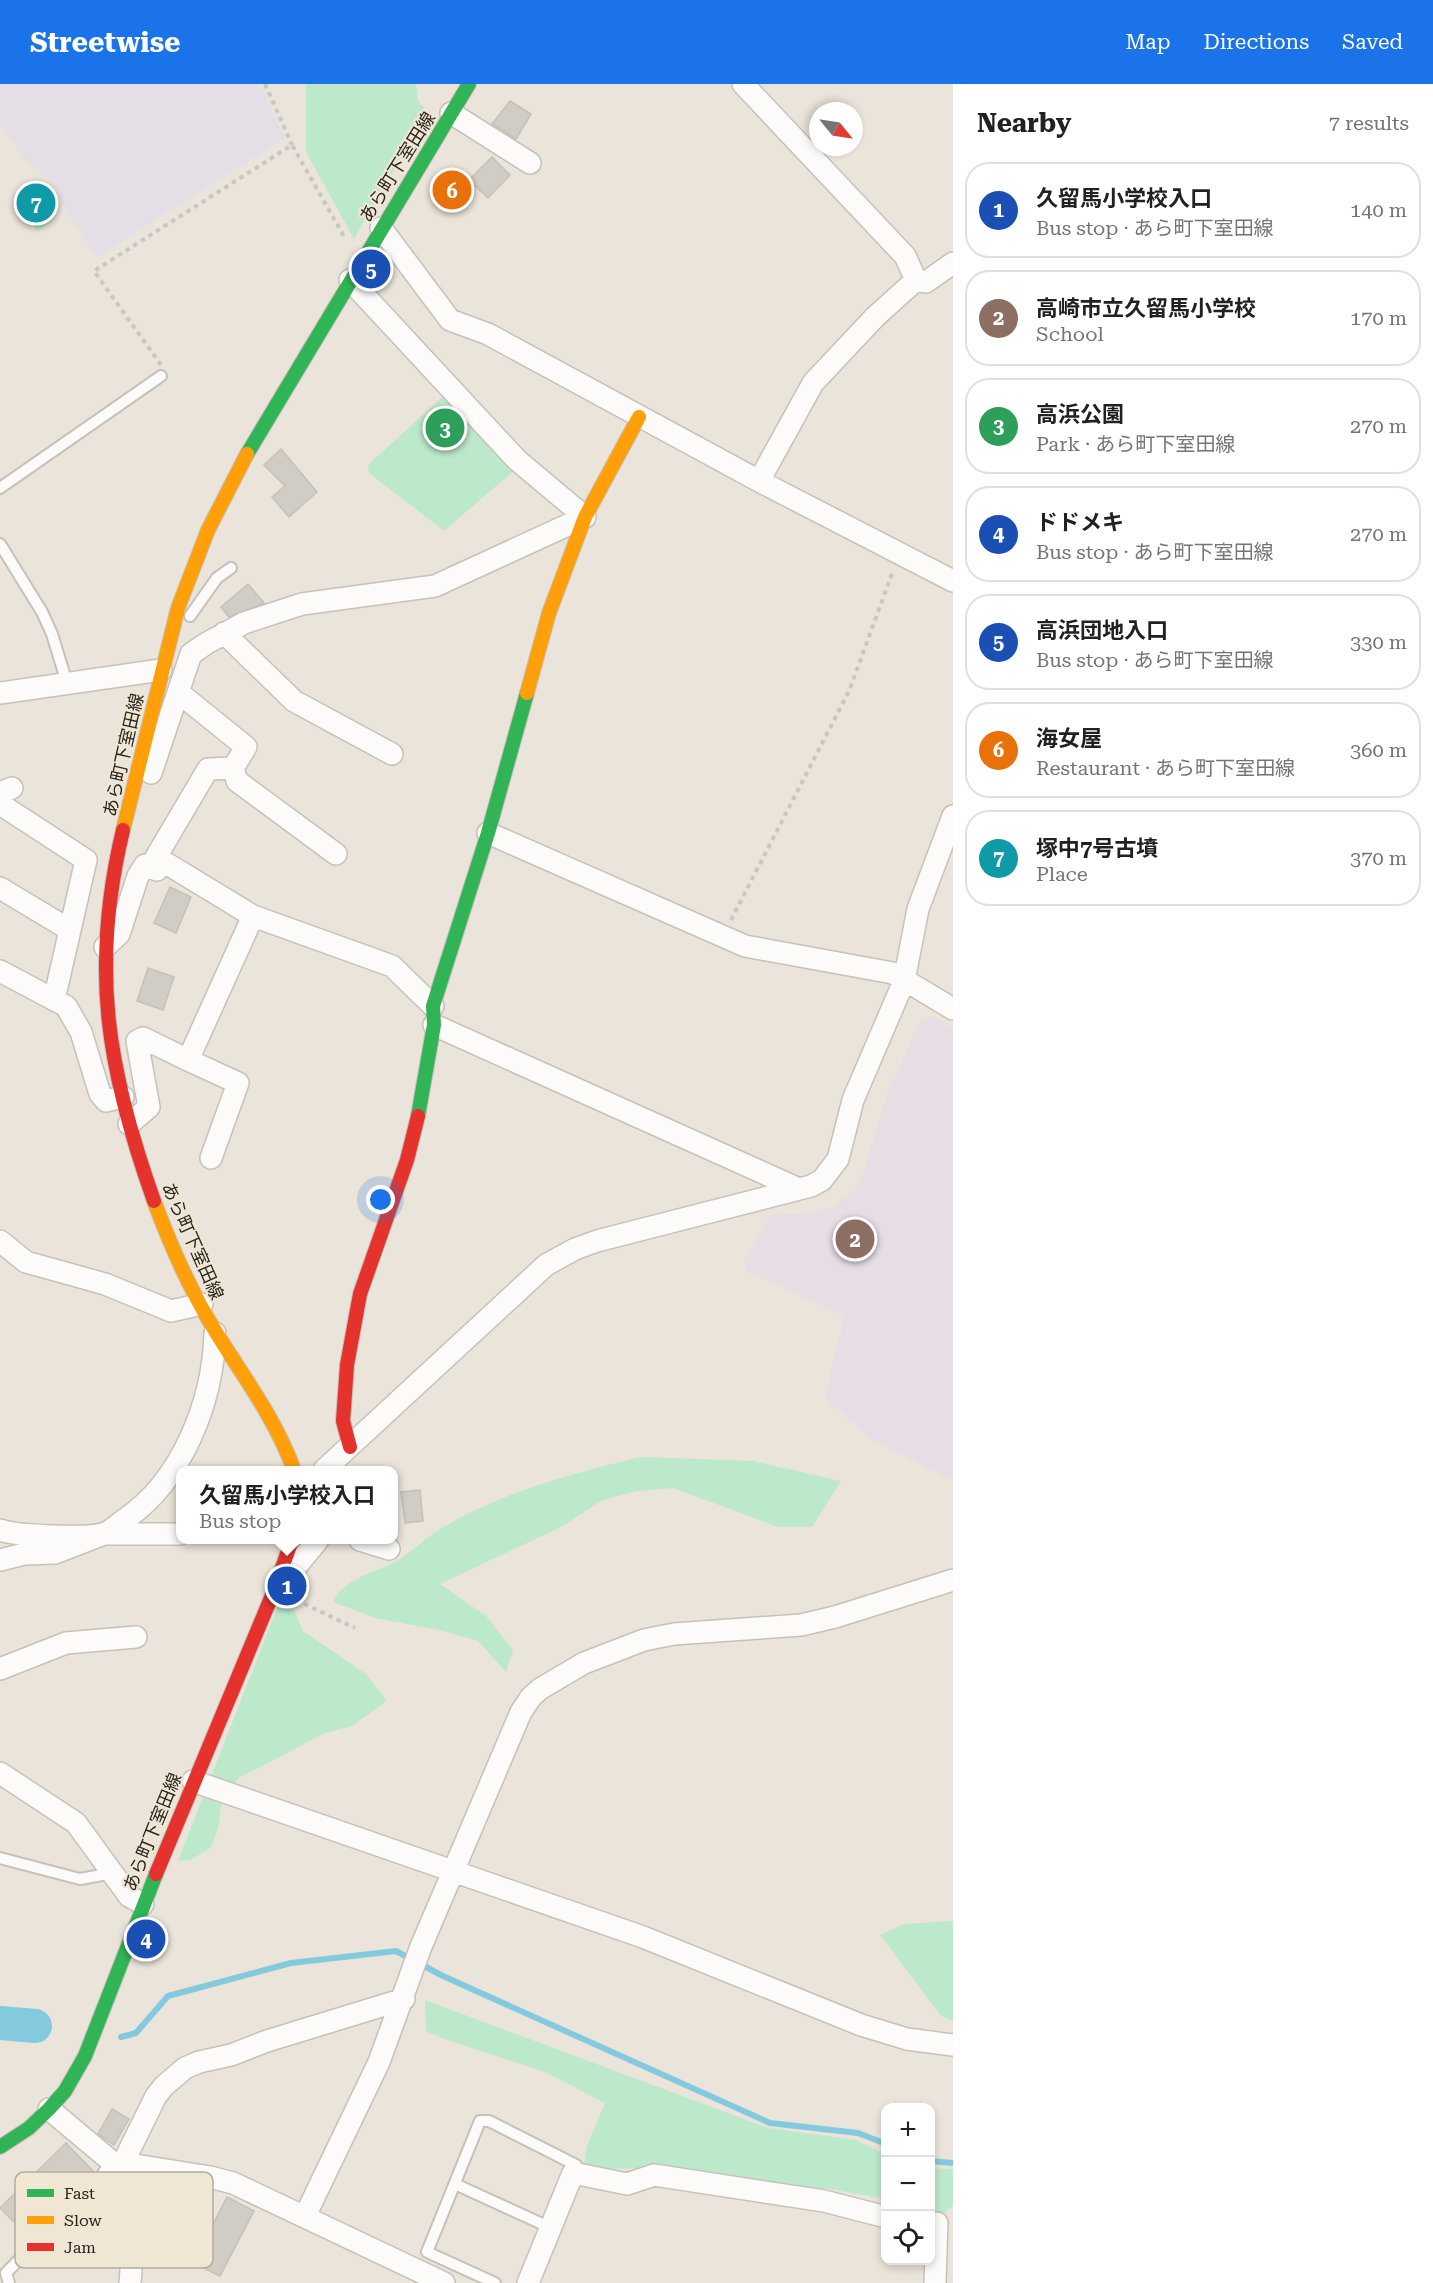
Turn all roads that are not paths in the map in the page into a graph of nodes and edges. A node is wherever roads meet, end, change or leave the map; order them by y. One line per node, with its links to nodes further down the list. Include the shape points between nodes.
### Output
1 (469, 84): 3 (main road, あら町下室田線)
2 (743, 84): 8 (street, via 905,256)
3 (451, 113): 4 (street); 5 (main road, あら町下室田線)
4 (530, 163)
5 (381, 228): 7 (main road, あら町下室田線); 10 (street, via 450,320 488,334)
6 (953, 263): 8 (street, via 926,282)
7 (354, 271): 13 (street, via 518,460); 17 (main road, あら町下室田線, via 243,457 196,558)
8 (916, 280): 11 (street, via 813,383)
9 (161, 376): 12 (lane)
10 (639, 417): 11 (street); 13 (main road)
11 (759, 481): 16 (street)
12 (0, 488)
13 (585, 517): 18 (street, via 435,586 302,604); 28 (main road, via 549,614)
14 (0, 544): 20 (lane, via 42,612)
15 (231, 568): 17 (lane, via 206,590 187,620)
16 (953, 581)
17 (174, 623): 19 (main road, あら町下室田線)
18 (224, 633): 21 (street, via 191,654); 23 (street, via 294,701)
19 (161, 670): 20 (street); 25 (main road, あら町下室田線)
20 (67, 683): 22 (street)
21 (178, 692): 24 (street, via 246,747); 25 (street, via 146,786)
22 (0, 693)
23 (392, 754)
24 (233, 768): 29 (street, via 237,781); 32 (street, via 208,769 156,857)
25 (133, 788): 34 (main road, あら町下室田線)
26 (4, 795): 33 (street, via 86,860)
27 (953, 816): 36 (street, via 918,909)
28 (488, 833): 36 (street, via 745,946 893,973); 39 (main road)
29 (336, 854)
30 (156, 870): 34 (street, via 145,865 119,934)
31 (0, 888): 33 (street)
32 (253, 916): 39 (street, via 392,966); 40 (street)
33 (70, 930): 37 (street)
34 (105, 938): 37 (street, via 84,932); 41 (main road, あら町下室田線, via 107,1018)
35 (0, 971): 37 (street)
36 (904, 981): 38 (street); 44 (street, via 853,1101 838,1159 822,1180)
37 (60, 1003): 41 (street, via 81,1032 100,1094 106,1101)
38 (953, 1009)
39 (433, 1016): 44 (street); 48 (main road, via 423,1095 407,1161 360,1294 347,1365 344,1421)
40 (188, 1060): 42 (street, via 143,1038 137,1041 149,1107); 43 (street, via 238,1083)
41 (123, 1097): 42 (main road, あら町下室田線)
42 (129, 1124): 46 (main road, あら町下室田線, via 149,1189)
43 (211, 1158)
44 (799, 1189): 48 (street, via 597,1241 561,1256 530,1278)
45 (0, 1241): 46 (street, via 26,1262 105,1284 171,1311)
46 (202, 1304): 47 (main road, あら町下室田線)
47 (215, 1330): 49 (main road, あら町下室田線, via 276,1426); 52 (street, via 214,1362 205,1401 185,1446 161,1486 139,1510)
48 (350, 1447): 50 (street)
49 (292, 1466)
50 (329, 1466)
51 (0, 1530): 52 (street, via 53,1536)
52 (104, 1534): 53 (street); 58 (street, via 55,1553)
53 (176, 1534)
54 (290, 1544): 60 (main road, あら町下室田線)
55 (314, 1544): 60 (street, via 290,1575)
56 (374, 1544): 57 (street)
57 (389, 1549)
58 (0, 1560)
59 (953, 1580): 66 (street, via 801,1625 644,1640 584,1663 531,1696)
60 (276, 1584): 64 (main road, あら町下室田線)
61 (136, 1637): 62 (street, via 66,1642)
62 (0, 1669)
63 (0, 1773): 67 (street, via 76,1823)
64 (193, 1781): 66 (street); 68 (main road, あら町下室田線)
65 (0, 1858): 67 (lane, via 80,1879)
66 (454, 1870): 69 (street, via 420,1948); 70 (street, via 643,1937 861,2025 907,2039)
67 (113, 1873): 68 (street, via 129,1896)
68 (143, 1904): 71 (main road, あら町下室田線, via 85,2056 65,2091)
69 (404, 2000): 73 (street, via 185,2068 156,2096); 80 (street)
70 (953, 2045)
71 (49, 2109): 72 (main road, あら町下室田線); 73 (street)
72 (0, 2147)
73 (117, 2162): 74 (lane); 75 (street); 76 (street)
74 (105, 2172)
75 (120, 2172)
76 (183, 2172)
77 (573, 2173): 79 (lane, via 576,2165 489,2121 480,2121); 81 (street, via 627,2184 654,2175 824,2201); 83 (street)
78 (213, 2177): 80 (street)
79 (454, 2184): 83 (lane); 89 (lane, via 427,2252)
80 (305, 2216): 88 (street)
81 (881, 2216)
82 (940, 2222): 91 (street)
83 (551, 2228): 90 (street)
84 (15, 2264): 86 (lane, via 6,2273)
85 (131, 2268): 87 (street)
86 (9, 2283)
87 (130, 2283)
88 (444, 2283)
89 (495, 2283)
90 (528, 2283)
91 (935, 2283)

